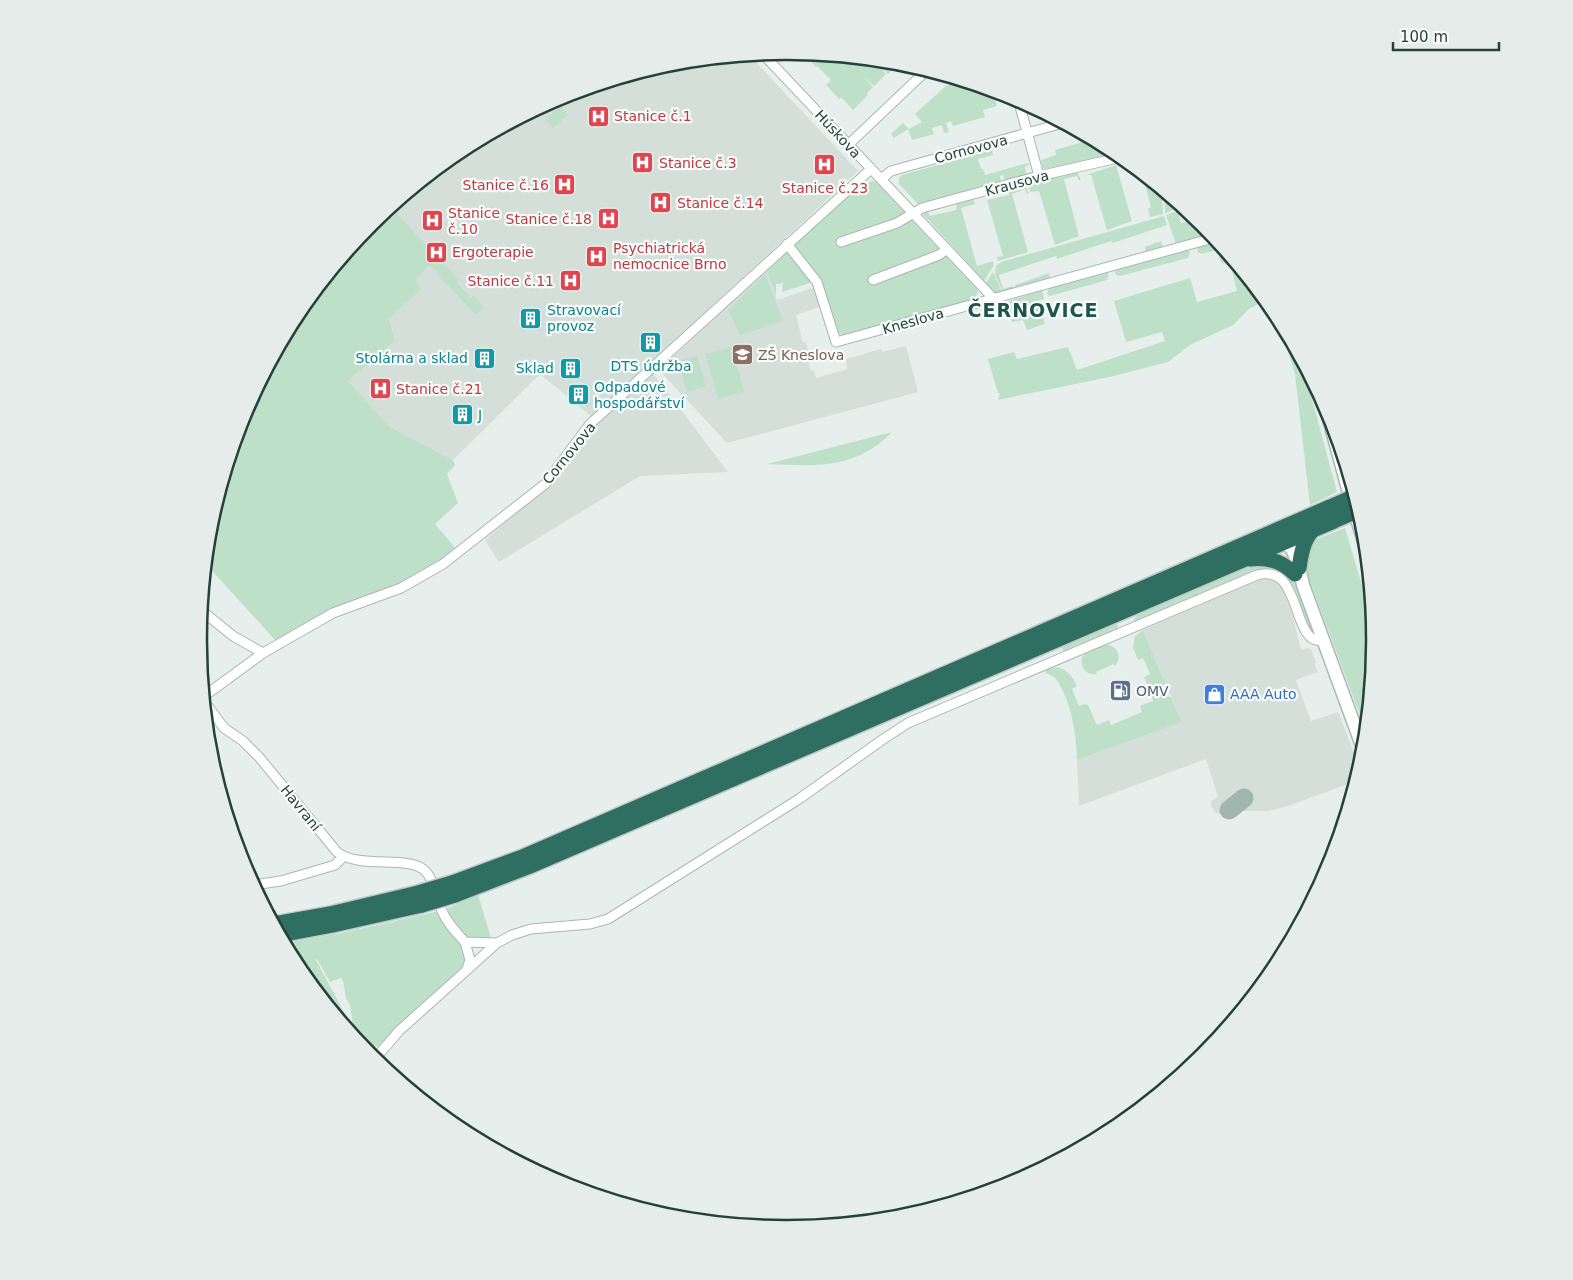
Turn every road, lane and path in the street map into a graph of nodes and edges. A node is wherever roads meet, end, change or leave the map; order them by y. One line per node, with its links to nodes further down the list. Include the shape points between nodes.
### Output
1 (774, 60): 6 (street, Húskova)
2 (921, 76): 6 (street)
3 (1021, 110): 5 (street)
4 (1053, 126): 5 (street, Cornovova)
5 (1028, 133): 9 (street); 10 (street, Cornovova, via 891,171)
6 (848, 145): 8 (street, Húskova)
7 (1110, 159): 9 (street, Krausova)
8 (871, 169): 10 (street, Húskova); 14 (street, Cornovova)
9 (1039, 176): 11 (street, Krausova)
10 (881, 179): 11 (street, Húskova)
11 (913, 213): 13 (street, via 897,223); 15 (street, Húskova)
12 (1206, 240): 17 (street, Kneslova)
13 (841, 242)
14 (787, 244): 17 (street, Kneslova, via 816,282 836,342); 29 (street, Cornovova, via 590,424 545,484 476,539 443,564 401,588 334,613)
15 (947, 249): 16 (street); 17 (street, Húskova)
16 (872, 280)
17 (992, 298)
18 (1348, 497): 19 (highway, bridge)
19 (1332, 514): 20 (highway, bridge); 21 (highway); 22 (highway)
20 (1353, 516)
21 (1290, 525): 23 (highway); 24 (main road)
22 (1313, 530): 24 (highway); 26 (highway, via 1303,548)
23 (1270, 534): 24 (main road); 35 (highway)
24 (1286, 541): 25 (highway); 26 (main road, via 1285,551)
25 (1239, 561): 26 (highway, via 1268,559 1283,564); 35 (highway, via 548,858)
26 (1299, 576): 28 (main road)
27 (208, 615): 29 (street, via 234,636)
28 (1324, 640): 32 (main road); 40 (street, via 1317,641 1308,635 1283,582 1274,575 1262,574 908,724 799,799 608,919 590,924 531,929)
29 (263, 652): 30 (street, Cornovova)
30 (209, 692)
31 (211, 710): 33 (street, Havraní, via 224,728 259,757)
32 (1358, 735)
33 (343, 857): 34 (street, via 335,865); 39 (street, via 422,868 429,876 442,913)
34 (260, 884)
35 (453, 889): 36 (highway, bridge)
36 (420, 899): 37 (highway); 38 (highway, via 333,925)
37 (280, 923)
38 (286, 934)
39 (465, 942): 40 (street); 41 (street, via 470,960)
40 (497, 943): 41 (street)
41 (467, 970): 42 (street, via 399,1031)
42 (380, 1053)

